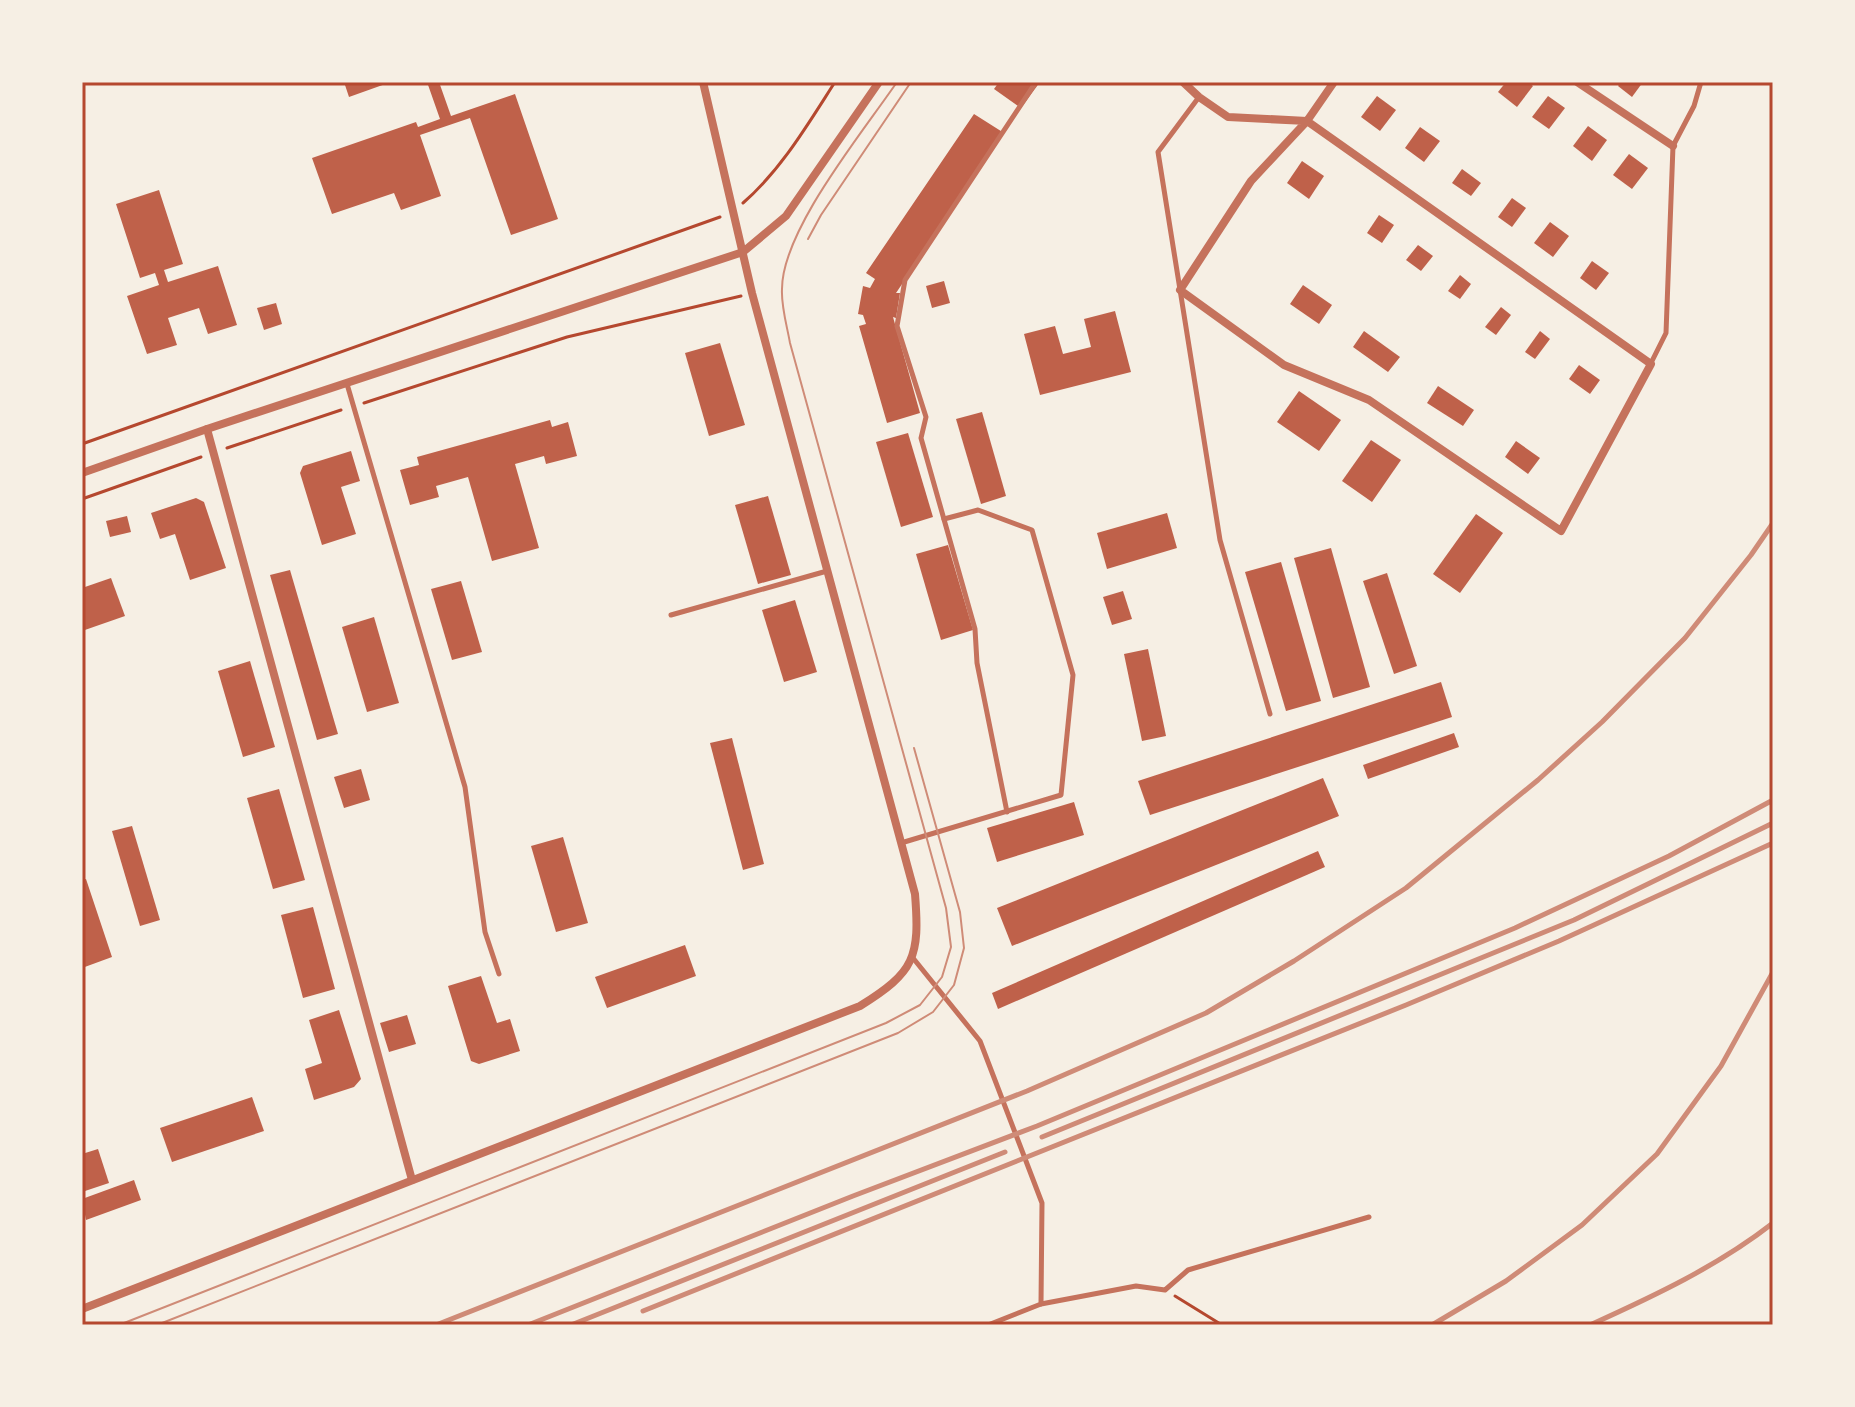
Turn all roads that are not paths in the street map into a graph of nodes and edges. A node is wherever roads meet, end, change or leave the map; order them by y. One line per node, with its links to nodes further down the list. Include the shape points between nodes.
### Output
1 (703, 82): 11 (street)
2 (879, 82): 11 (street, via 786,216)
3 (1036, 82): 17 (lane, via 905,280 897,326 926,417 921,438)
4 (1183, 82): 8 (street)
5 (1334, 82): 9 (street)
6 (1577, 82): 10 (street)
7 (1701, 82): 10 (lane)
8 (1199, 97): 9 (street, via 1228,117); 12 (lane, via 1158,152)
9 (1307, 121): 12 (street, via 1251,181); 13 (street)
10 (1673, 146): 13 (lane, via 1666,333)
11 (743, 252): 14 (street); 18 (street)
12 (1180, 290): 13 (street, via 1284,365 1369,400 1561,531); 20 (lane, via 1220,540)
13 (1651, 364)
14 (347, 383): 15 (street); 24 (lane, via 465,787 485,932)
15 (207, 429): 16 (street); 25 (street)
16 (82, 473)
17 (944, 519): 21 (lane, via 975,629); 21 (lane, via 978,510 1032,530 1073,675 1061,795)
18 (828, 571): 19 (lane); 22 (street)
19 (671, 615)
20 (1270, 714)
21 (1007, 812): 22 (lane)
22 (901, 843): 23 (street, via 915,894 918,928)
23 (913, 958): 25 (street, via 890,987 860,1006); 27 (lane, via 980,1041 1042,1203)
24 (499, 974)
25 (412, 1180): 28 (street)
26 (1369, 1217): 27 (lane, via 1188,1270 1165,1290 1136,1286)
27 (1041, 1304): 29 (lane)
28 (82, 1309)
29 (988, 1325)

